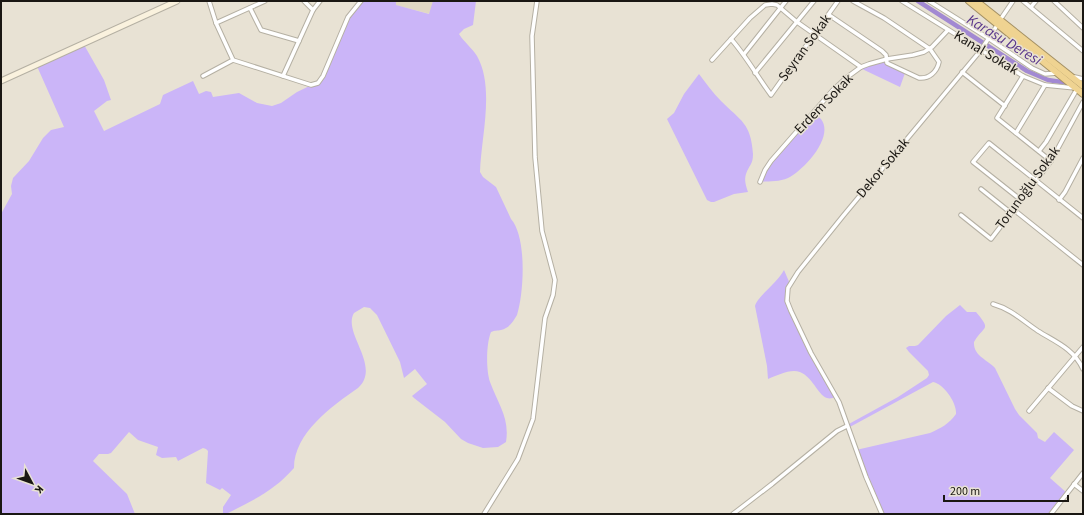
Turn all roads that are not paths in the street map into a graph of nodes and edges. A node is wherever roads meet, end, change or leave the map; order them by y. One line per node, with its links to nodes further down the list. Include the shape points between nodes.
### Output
1 (177, 1): 50 (street)
2 (209, 1): 27 (street)
3 (265, 1): 21 (street)
4 (304, 1): 23 (street)
5 (320, 1): 23 (street)
6 (361, 1): 46 (street, via 348,18 318,83 311,85)
7 (536, 1): 80 (street, via 532,36 535,157 540,220 555,280 545,318 533,419 518,459)
8 (786, 1): 22 (street)
9 (814, 1): 25 (street)
10 (838, 1): 24 (street, Seyran Sokak)
11 (853, 1): 34 (street)
12 (902, 1): 29 (street, Kanal Sokak)
13 (929, 1): 31 (street)
14 (969, 1): 26 (highway)
15 (976, 1): 26 (highway)
16 (1013, 1): 26 (street, Dekor Sokak)
17 (1023, 1): 20 (street)
18 (1036, 1): 20 (street)
19 (1054, 1): 28 (street)
20 (1031, 7): 35 (street)
21 (250, 8): 27 (street); 33 (street, via 261,30)
22 (780, 8): 25 (street); 32 (street, via 772,4 765,5); 37 (street)
23 (313, 10): 33 (street)
24 (829, 15): 30 (street, Seyran Sokak); 38 (street, via 882,51)
25 (797, 22): 30 (street); 43 (street)
26 (999, 22): 31 (street, Dekor Sokak); 44 (highway); 48 (highway)
27 (216, 23): 39 (street)
28 (1083, 28)
29 (948, 30): 34 (street, Erdem Sokak); 36 (street, Kanal Sokak)
30 (815, 34): 41 (street); 43 (street, Seyran Sokak, via 771,95)
31 (988, 38): 36 (street, Dekor Sokak); 44 (street, via 1036,70 1048,74)
32 (731, 39): 37 (street); 40 (street)
33 (299, 41): 46 (street)
34 (930, 49): 38 (street, Erdem Sokak, via 920,54); 38 (street, via 938,60 938,65 930,76 925,78 905,73 887,63)
35 (1082, 49)
36 (981, 50): 42 (street, Dekor Sokak); 47 (street, Kanal Sokak)
37 (744, 54): 43 (street)
38 (887, 59): 41 (street, Erdem Sokak)
39 (234, 60): 45 (street); 46 (street)
40 (712, 60)
41 (861, 67): 61 (street, Erdem Sokak, via 833,90 767,167)
42 (962, 72): 55 (street); 76 (street, Dekor Sokak, via 843,216 788,288 787,301 791,311 839,402)
43 (755, 73)
44 (1057, 73): 52 (highway)
45 (203, 76)
46 (283, 76)
47 (1024, 76): 51 (street, Kanal Sokak); 55 (street)
48 (1072, 77): 49 (street); 52 (highway)
49 (1083, 79)
50 (1, 81)
51 (1045, 84): 52 (street, Kanal Sokak); 56 (street)
52 (1079, 87): 53 (highway); 57 (street)
53 (1083, 94)
54 (1083, 102): 59 (street, Torunoğlu Sokak)
55 (1005, 106): 56 (street, via 998,118)
56 (1016, 133): 57 (street)
57 (1039, 151): 59 (street)
58 (1083, 158): 64 (street)
59 (1051, 160): 60 (street, Torunoğlu Sokak)
60 (1036, 181): 63 (street, Torunoğlu Sokak); 63 (street, via 988,143 973,162); 64 (street)
61 (760, 182)
62 (981, 189): 65 (street)
63 (1021, 200): 65 (street, Torunoğlu Sokak)
64 (1059, 200): 67 (street)
65 (1012, 211): 66 (street, Torunoğlu Sokak, via 991,239); 68 (street)
66 (961, 215)
67 (1083, 218)
68 (1083, 264)
69 (992, 304): 71 (street, via 1013,312)
70 (1083, 347): 71 (street)
71 (1075, 356): 72 (street); 73 (street)
72 (1083, 369)
73 (1048, 388): 74 (street); 75 (street)
74 (1028, 411)
75 (1083, 411)
76 (847, 426): 81 (street, via 837,431); 82 (street, via 871,492)
77 (1083, 473): 78 (street)
78 (1074, 484): 79 (street); 83 (street)
79 (1083, 491)
80 (484, 514)
81 (733, 514)
82 (882, 514)
83 (1051, 514)

